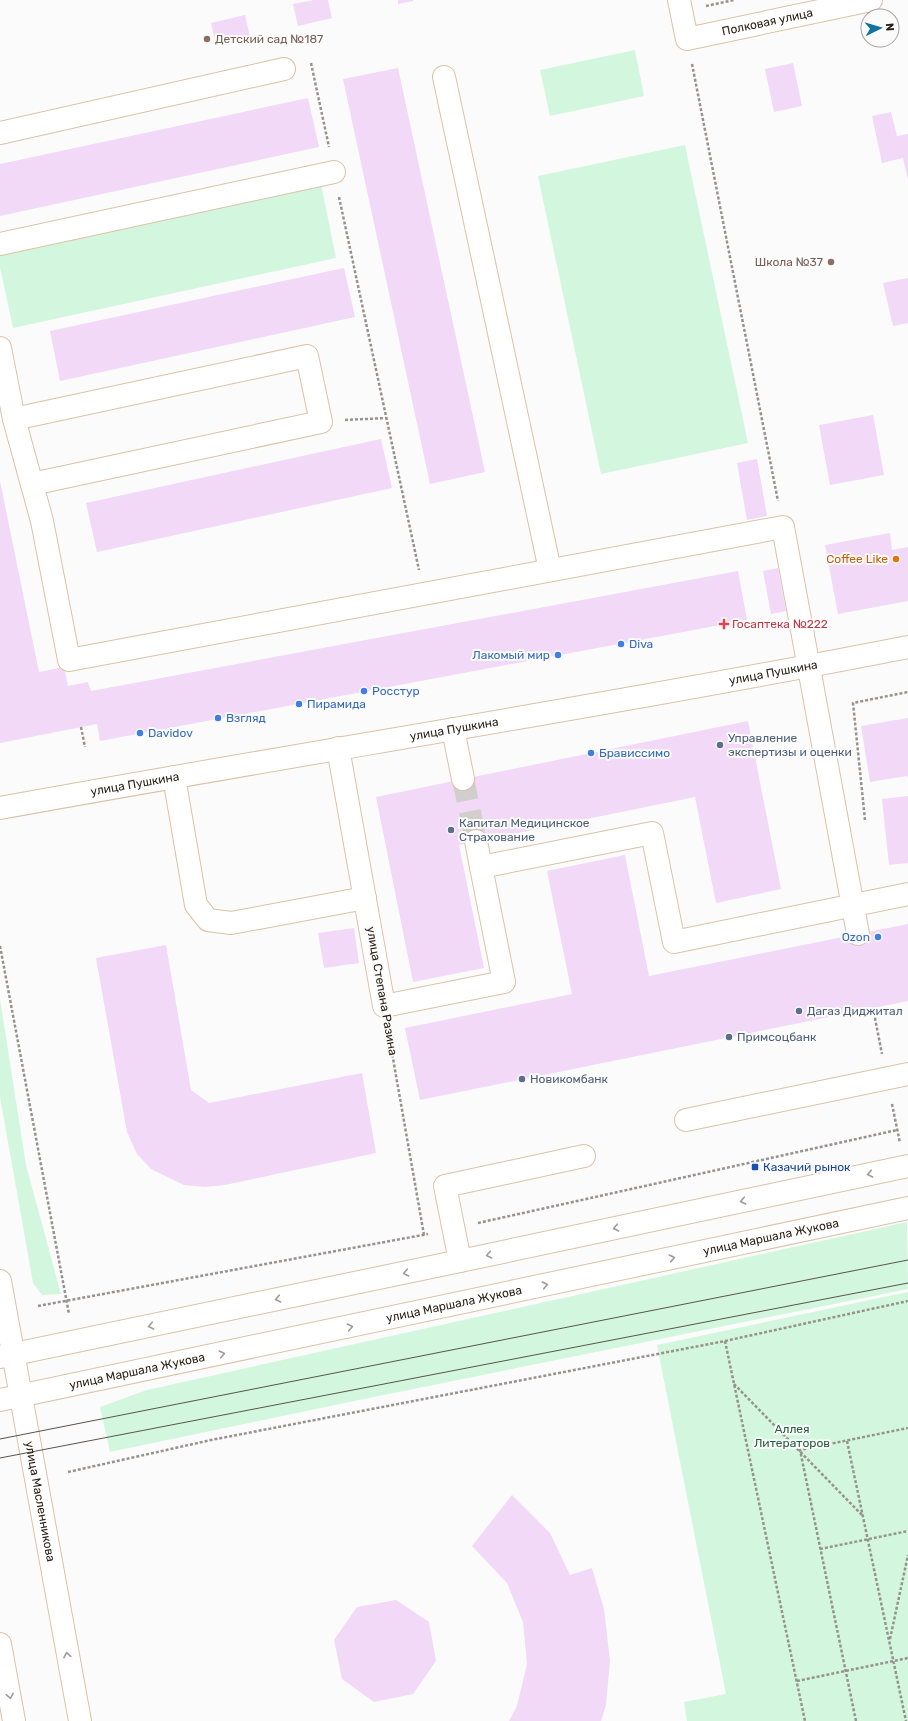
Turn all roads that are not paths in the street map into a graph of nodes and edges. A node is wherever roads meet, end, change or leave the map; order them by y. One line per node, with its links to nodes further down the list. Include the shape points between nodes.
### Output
1 (679, 0): 2 (main road, Полковая улица, via 687,38)
2 (858, 1)
3 (284, 69): 5 (main road)
4 (444, 77): 11 (main road)
5 (0, 133)
6 (334, 172): 7 (main road)
7 (0, 244)
8 (0, 348): 9 (main road)
9 (14, 419): 10 (main road); 10 (main road, via 307,356 321,422)
10 (32, 484): 11 (main road, via 69,660)
11 (550, 570): 13 (main road, via 783,527)
12 (908, 647): 13 (main road, улица Пушкина)
13 (808, 666): 14 (main road, улица Пушкина); 23 (main road)
14 (453, 729): 15 (main road, улица Пушкина); 17 (main road)
15 (338, 748): 16 (main road, улица Пушкина); 22 (main road, улица Степана Разина)
16 (174, 777): 18 (main road, улица Пушкина); 22 (main road, via 196,905 208,920 230,923)
17 (463, 779)
18 (0, 808)
19 (476, 841): 20 (main road)
20 (481, 867): 22 (main road, улица Степана Разина, via 504,982 384,1006); 23 (main road, via 652,833 674,942)
21 (908, 894): 23 (main road)
22 (365, 898)
23 (853, 906): 24 (main road)
24 (858, 934)
25 (908, 1074): 26 (main road)
26 (686, 1120)
27 (584, 1156): 30 (main road, via 445,1186)
28 (908, 1166): 30 (main road, one-way to 30)
29 (908, 1208): 33 (main road, улица Маршала Жукова, one-way to 29)
30 (460, 1261): 32 (main road, one-way to 32)
31 (0, 1281): 32 (main road, улица Масленникова)
32 (4, 1360): 33 (main road, улица Масленникова)
33 (10, 1398): 36 (main road, улица Масленникова, one-way to 33)
34 (0, 1644): 35 (main road, one-way to 35)
35 (14, 1721)
36 (80, 1721)

